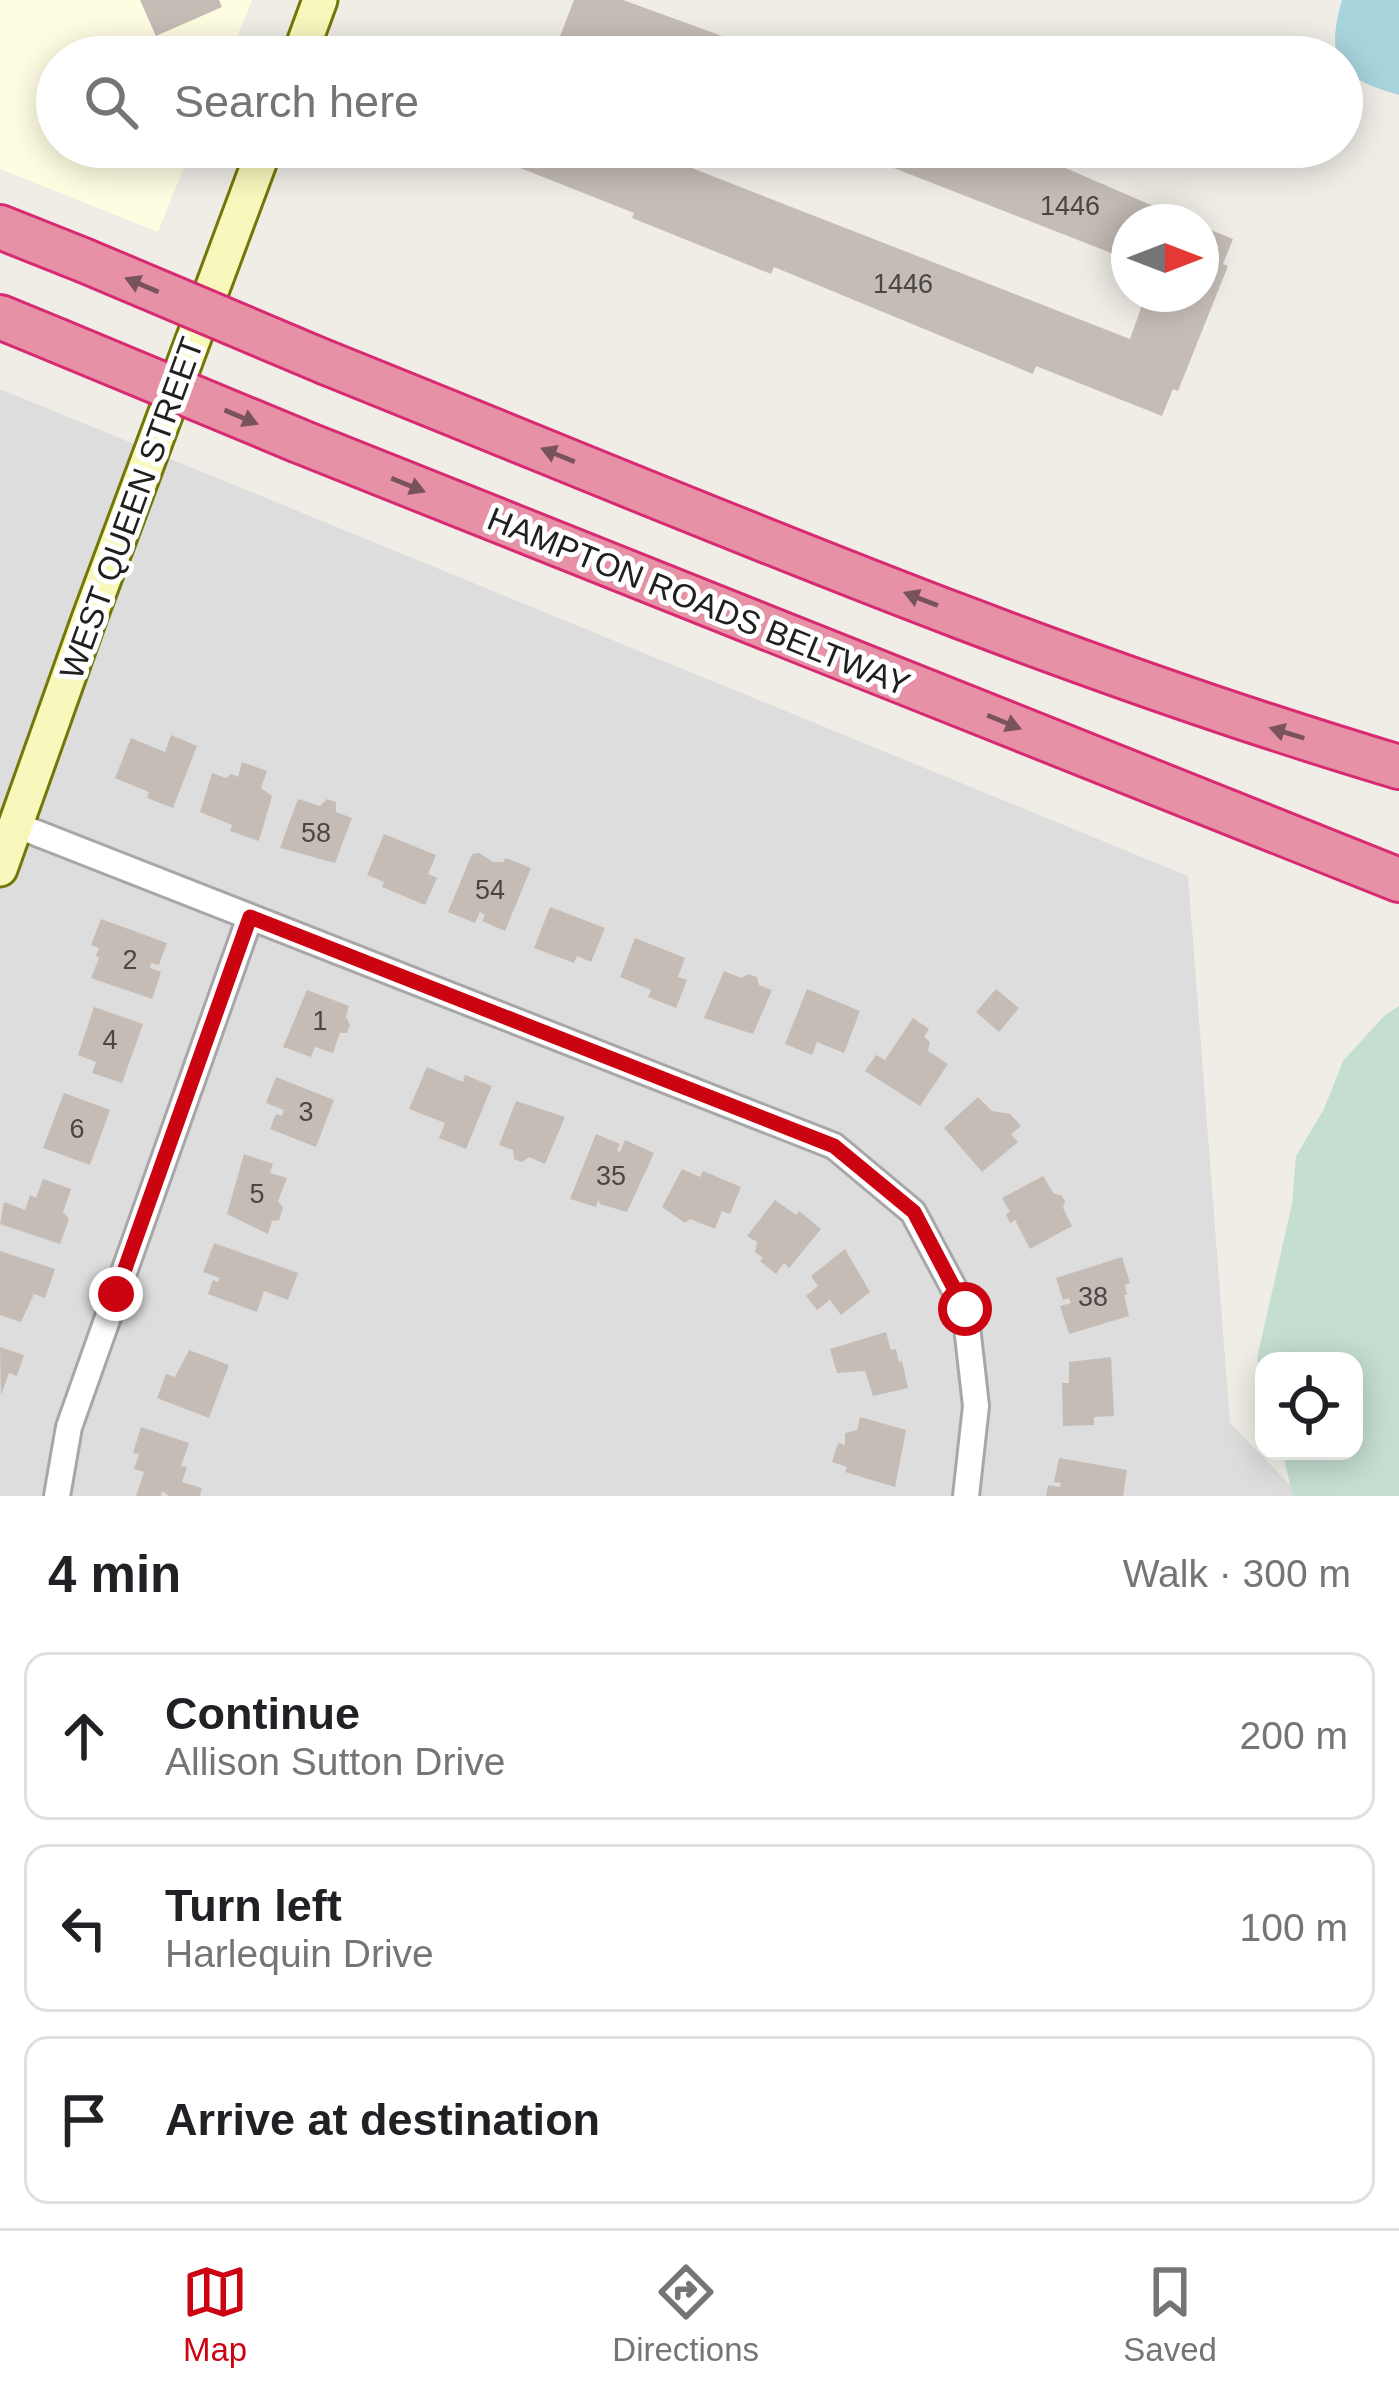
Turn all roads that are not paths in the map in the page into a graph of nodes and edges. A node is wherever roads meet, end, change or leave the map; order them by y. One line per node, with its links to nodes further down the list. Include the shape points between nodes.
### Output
1 (320, 0): 2 (main road)
2 (307, 36)
3 (258, 168): 7 (main road, WEST QUEEN STREET)
4 (0, 227): 6 (highway, one-way to 4, bridge, via 1183,699 871,580)
5 (0, 317): 9 (highway, HAMPTON ROADS BELTWAY, one-way to 9, bridge)
6 (1399, 767)
7 (16, 825): 8 (main road, WEST QUEEN STREET); 10 (street)
8 (0, 869)
9 (1399, 880)
10 (250, 917): 11 (street, via 69,1427); 12 (street, via 834,1146 914,1212 965,1309 976,1406)
11 (57, 1496)
12 (966, 1496)

